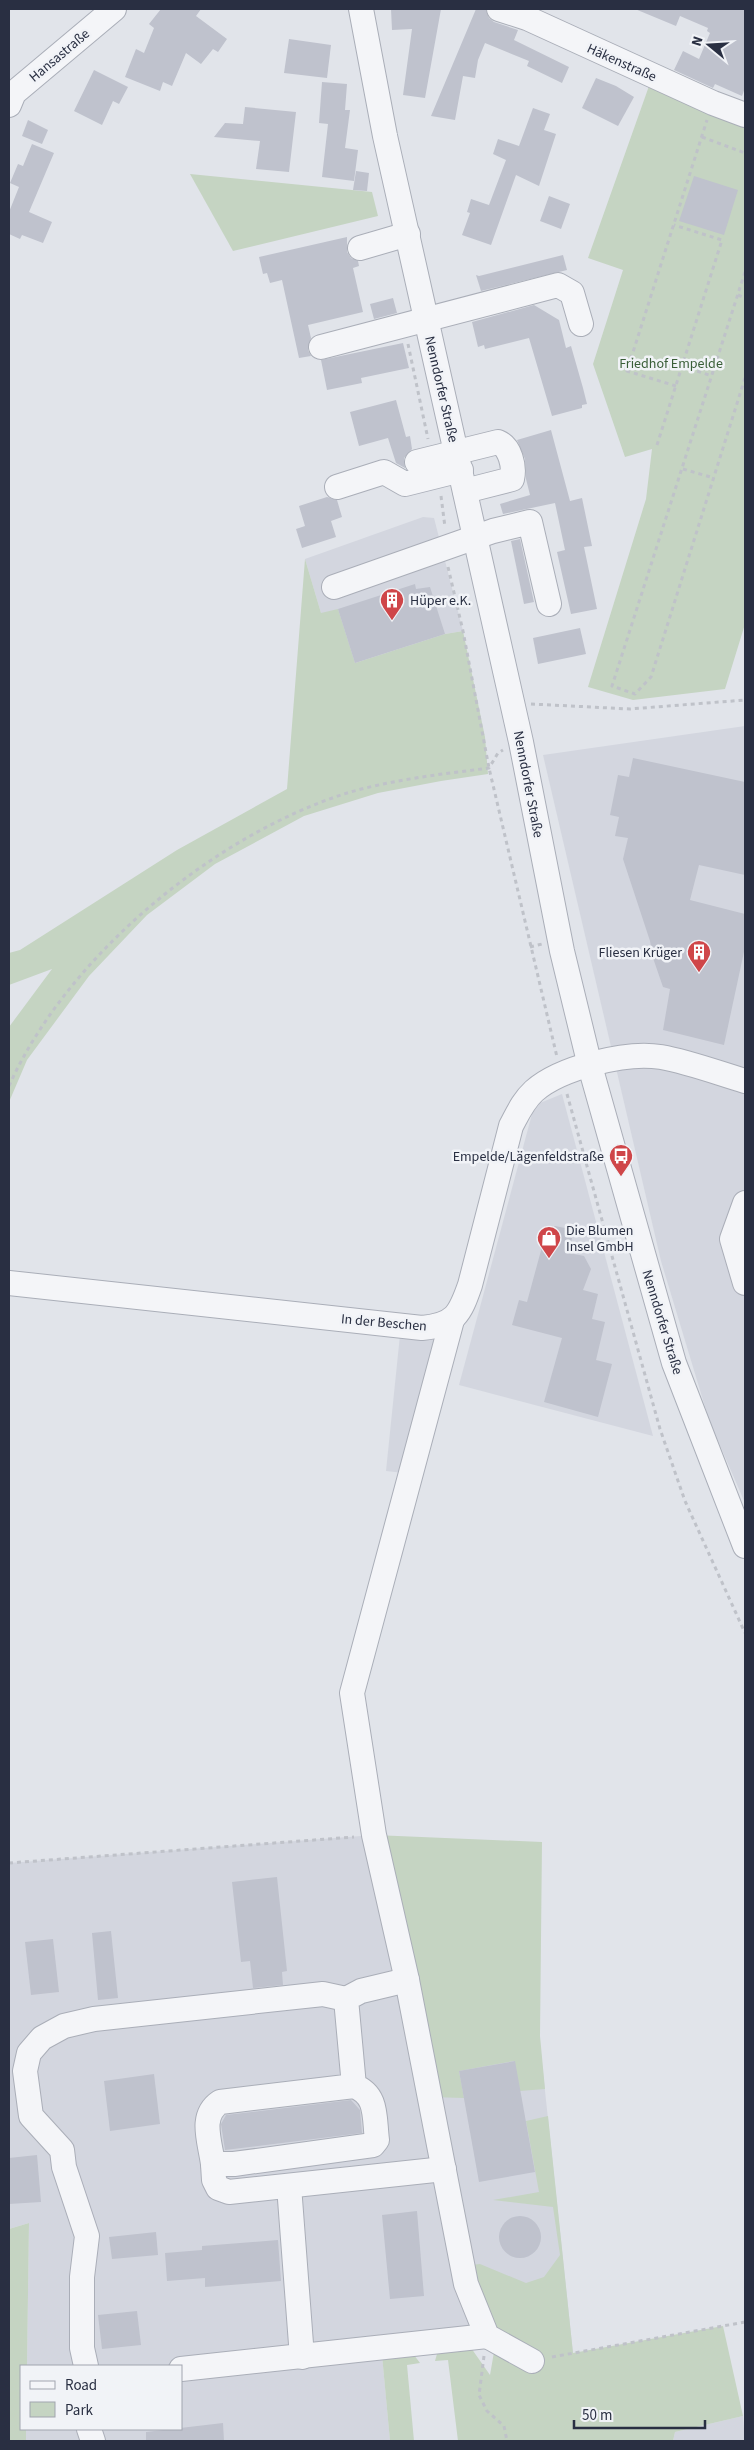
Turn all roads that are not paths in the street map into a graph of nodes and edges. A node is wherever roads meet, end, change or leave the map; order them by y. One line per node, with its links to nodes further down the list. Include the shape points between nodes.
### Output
1 (114, 9): 4 (street, Hansastraße, via 14,93)
2 (361, 9): 6 (street, Nenndorfer Straße)
3 (499, 9): 5 (street, Häkenstraße, via 527,18)
4 (9, 105)
5 (745, 115)
6 (408, 234): 7 (street); 8 (street, Nenndorfer Straße)
7 (360, 248)
8 (426, 319): 9 (street, via 558,285 572,293); 10 (street); 12 (street, Nenndorfer Straße)
9 (581, 324)
10 (321, 347)
11 (417, 462): 12 (street)
12 (461, 471): 13 (street, via 405,484 384,472); 14 (street, Nenndorfer Straße)
13 (337, 487)
14 (476, 537): 15 (street); 16 (street, via 530,522); 17 (street, Nenndorfer Straße, via 561,945)
15 (334, 587)
16 (548, 604)
17 (590, 1066): 18 (street, via 610,1060 660,1057); 22 (street, via 549,1080 522,1104 512,1126 470,1285 462,1308); 23 (street, Nenndorfer Straße, via 674,1363)
18 (744, 1076)
19 (745, 1203): 21 (street, via 732,1239)
20 (9, 1283): 22 (street, In der Beschen, via 422,1328)
21 (745, 1284)
22 (452, 1320): 24 (street, via 352,1693 374,1835)
23 (745, 1546)
24 (406, 1980): 25 (street, via 361,1991); 28 (street)
25 (346, 1999): 26 (street); 33 (street, via 323,1994 94,2020 64,2026 42,2038 29,2053 25,2071 31,2116 62,2150 64,2168 86,2236 82,2286 82,2348)
26 (354, 2086): 27 (street, via 220,2102 206,2118); 27 (street, via 372,2100 377,2140 373,2145)
27 (213, 2164): 29 (street, via 214,2180 222,2191)
28 (444, 2169): 29 (street); 30 (street, via 466,2284)
29 (289, 2186): 31 (street)
30 (487, 2336): 31 (street); 32 (street)
31 (302, 2357): 34 (street)
32 (532, 2361)
33 (86, 2365)
34 (182, 2369)

